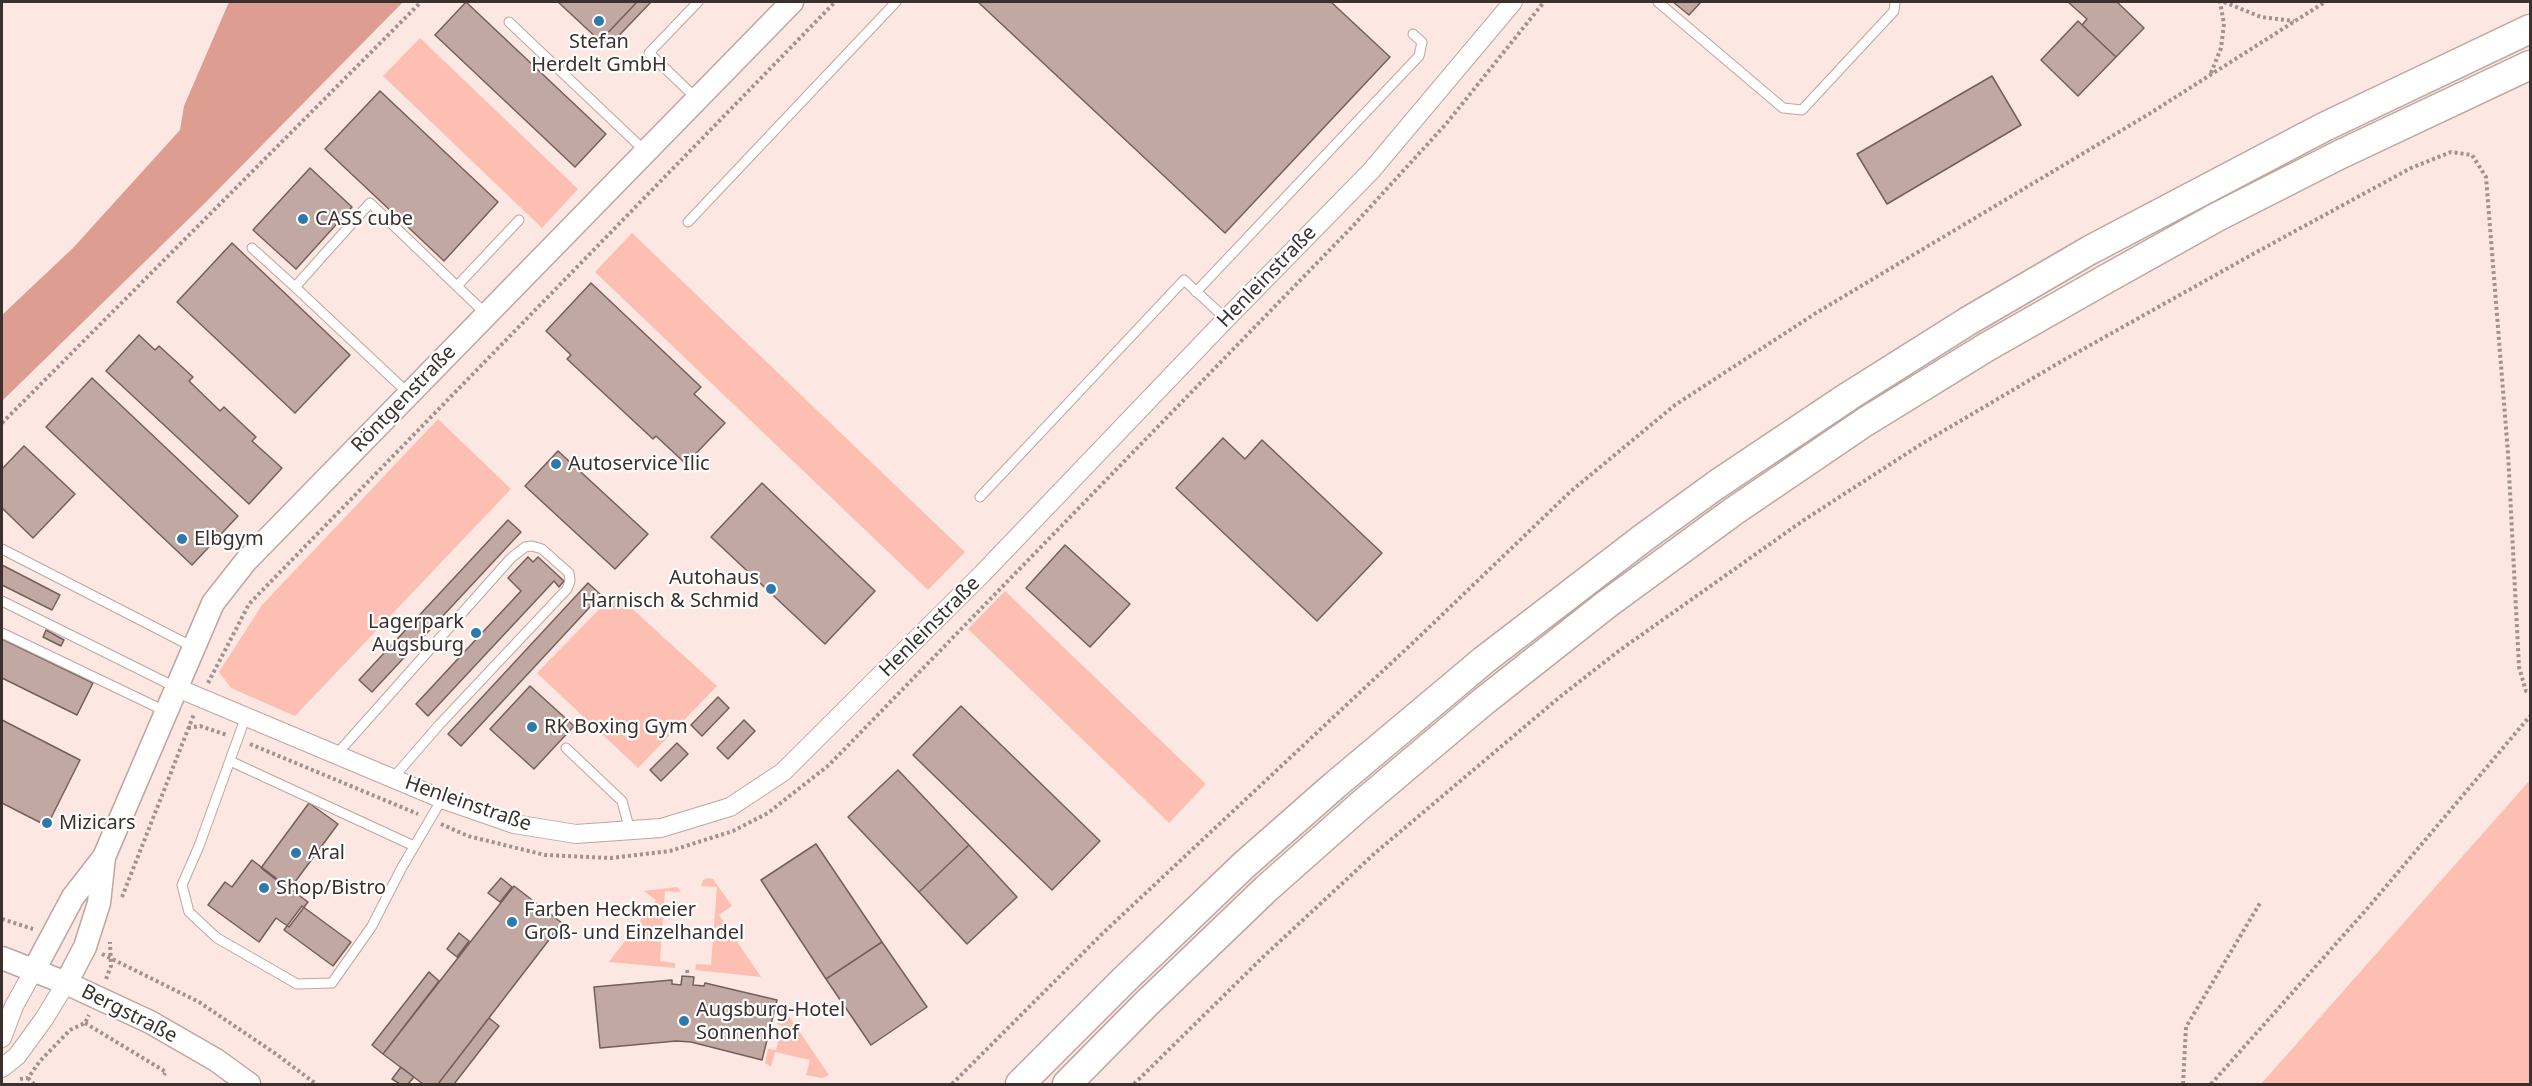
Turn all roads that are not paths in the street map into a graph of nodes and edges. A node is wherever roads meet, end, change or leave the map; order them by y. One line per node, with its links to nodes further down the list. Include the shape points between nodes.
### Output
1 (698, 2): 11 (lane, via 649,53)
2 (792, 2): 11 (street, Röntgenstraße)
3 (896, 2): 14 (lane)
4 (1513, 2): 20 (street, Henleinstraße, via 1371,171)
5 (1658, 2): 6 (lane, via 1783,108 1802,110 1894,11)
6 (1895, 2)
7 (509, 22): 12 (lane)
8 (2530, 29): 44 (highway, via 2324,127 2090,250 1869,384 1716,485 1484,660 1335,785 1244,865)
9 (1413, 34): 18 (lane, via 1422,42 1419,56)
10 (2530, 65): 45 (highway, via 2338,155 2106,279 1865,422 1734,511 1519,673 1363,803 1267,888)
11 (697, 99): 12 (street, Röntgenstraße)
12 (645, 152): 19 (street, Röntgenstraße)
13 (519, 220): 17 (lane)
14 (688, 222)
15 (252, 248): 16 (lane)
16 (295, 286): 17 (lane, via 370,203); 21 (lane)
17 (457, 286): 19 (lane)
18 (1197, 292): 20 (lane); 22 (lane, via 1184,280)
19 (486, 314): 21 (street, Röntgenstraße)
20 (1226, 319): 35 (street, Henleinstraße, via 982,574 783,772 730,807 662,828)
21 (409, 394): 26 (street, Röntgenstraße, via 246,561 213,603)
22 (980, 497)
23 (2, 549): 26 (lane)
24 (2, 601): 27 (lane)
25 (2, 633): 28 (lane)
26 (194, 647): 27 (street, Röntgenstraße)
27 (175, 687): 28 (street, Röntgenstraße); 29 (street, Henleinstraße)
28 (165, 711): 37 (street, Röntgenstraße)
29 (246, 716): 31 (street, Henleinstraße); 32 (lane)
30 (566, 748): 35 (lane, via 621,801)
31 (335, 756): 33 (street, Henleinstraße); 33 (lane, via 511,558 525,547 542,549 569,573 567,589)
32 (230, 761): 36 (lane); 36 (lane, via 182,885 189,912 217,938 297,984 332,983 372,926)
33 (393, 778): 34 (street, Henleinstraße)
34 (442, 799): 35 (street, Henleinstraße, via 514,824 576,834); 36 (lane)
35 (630, 831)
36 (414, 846)
37 (104, 856): 39 (street, Röntgenstraße, via 73,897); 40 (street, Röntgenstraße, via 99,903 86,947)
38 (2, 958): 39 (street, Bergstraße)
39 (34, 970): 40 (street, Bergstraße); 41 (street)
40 (66, 983): 42 (street, via 17,1056); 43 (street, Bergstraße, via 150,1022)
41 (2, 1038)
42 (2, 1068)
43 (249, 1084)
44 (1020, 1084)
45 (1067, 1084)

